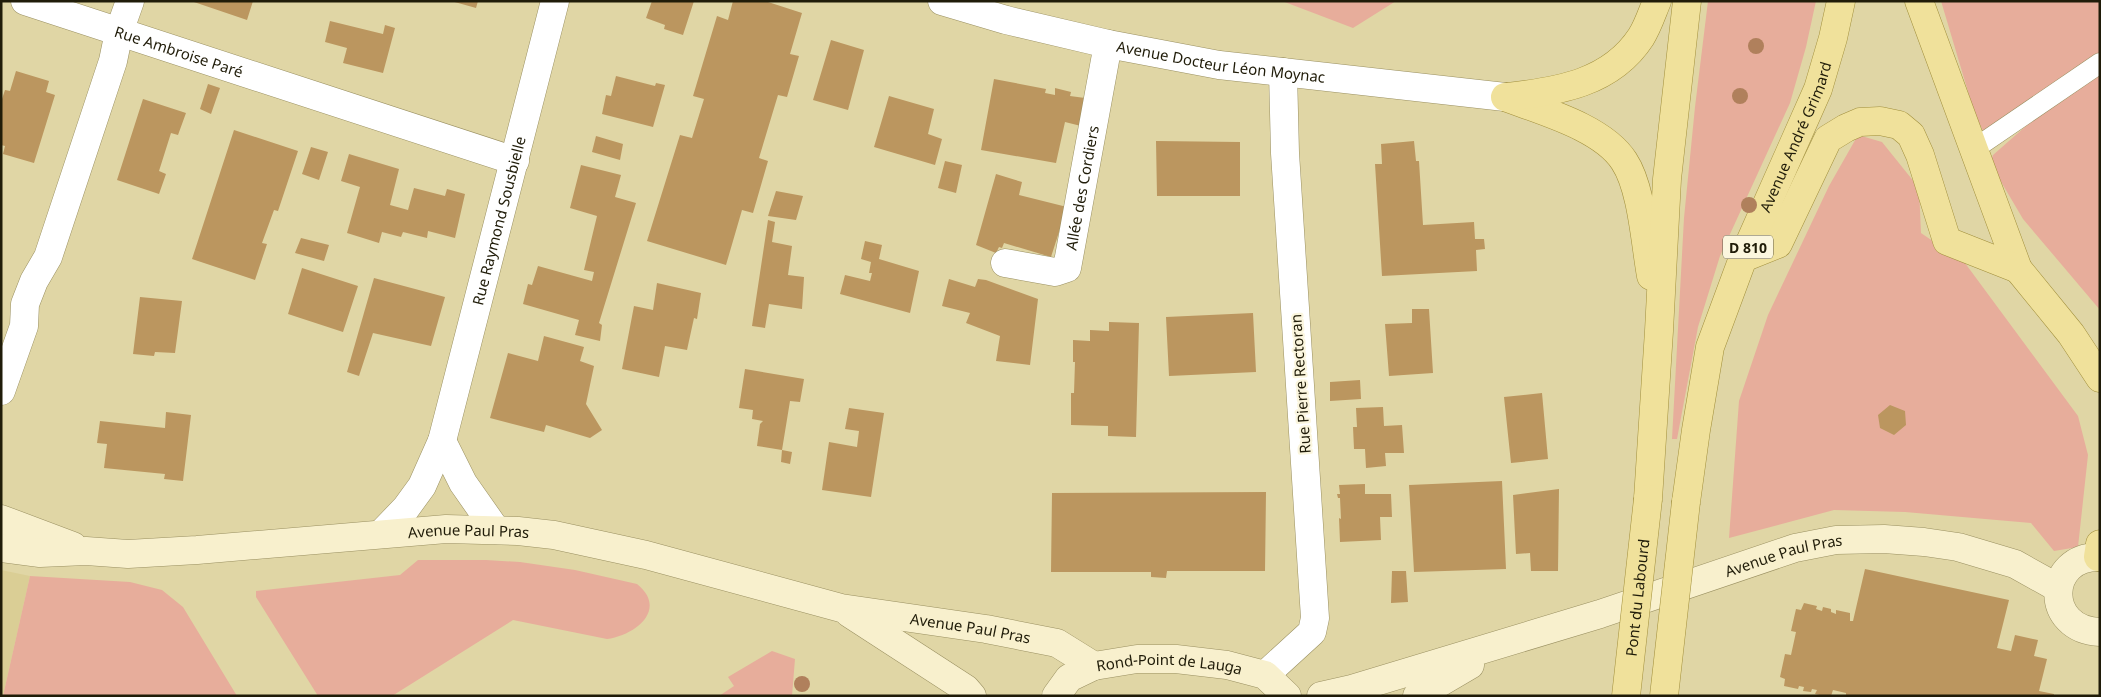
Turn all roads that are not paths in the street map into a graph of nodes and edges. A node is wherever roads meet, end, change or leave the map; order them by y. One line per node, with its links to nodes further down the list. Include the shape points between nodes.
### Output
1 (25, 1): 9 (street)
2 (130, 1): 9 (street)
3 (555, 1): 15 (street, Rue Raymond Sousbielle)
4 (942, 1): 10 (street, Avenue Docteur Léon Moynac)
5 (1657, 1): 13 (main road, via 1641,36 1607,72 1544,93)
6 (1687, 1): 19 (main road, via 1667,179)
7 (1841, 1): 16 (main road, Avenue André Grimard / D 810, via 1818,89)
8 (1919, 1): 14 (main road)
9 (119, 32): 15 (street, Rue Ambroise Paré); 21 (street, Rue Ambroise Paré, via 113,61 48,257 34,281 26,304 24,326)
10 (1108, 44): 12 (street, Avenue Docteur Léon Moynac, via 1220,65); 17 (street, Allée des Cordiers, via 1067,268 1055,272)
11 (2100, 63): 14 (lane)
12 (1283, 72): 13 (street, Avenue Docteur Léon Moynac); 34 (street, Rue Pierre Rectoran, via 1285,153 1316,618 1312,632)
13 (1504, 97): 19 (main road, via 1600,136 1624,160 1637,192)
14 (1974, 149): 18 (main road)
15 (515, 161): 22 (street, Rue Raymond Sousbielle)
16 (1743, 258): 18 (main road, via 1778,244 1828,139 1860,122 1880,121 1899,125 1911,135 1947,241); 41 (main road, Avenue André Grimard / D 810, bridge, via 1710,347 1686,502)
17 (1005, 263)
18 (2018, 269): 20 (main road, via 2071,334)
19 (1660, 331): 40 (main road, Pont du Labourd, bridge, via 1648,499)
20 (2100, 378)
21 (1, 391)
22 (442, 441): 24 (street, via 463,483); 25 (street, Rue Raymond Sousbielle, via 422,486)
23 (1, 519): 27 (street, Avenue Paul Pras)
24 (496, 530): 25 (street, Avenue Paul Pras, via 446,529); 30 (street, Avenue Paul Pras, via 554,536 646,555)
25 (381, 534): 27 (street, Avenue Paul Pras, via 197,550 128,554)
26 (1, 548): 27 (street, Avenue Paul Pras, via 40,553)
27 (86, 552)
28 (2099, 553): 29 (street, via 2077,562 2062,577)
29 (2058, 588): 31 (street, via 2061,610 2068,620 2088,632); 32 (street, Avenue Paul Pras, via 2015,564 1958,547 1884,539 1836,540 1795,548)
30 (841, 608): 33 (street, Avenue Paul Pras, via 1057,643); 35 (street, Avenue Paul Pras)
31 (2100, 632)
32 (1510, 642): 38 (street, Avenue Paul Pras); 39 (street, Avenue Paul Pras)
33 (1094, 666): 34 (street, Rond-Point de Lauga, via 1137,659 1176,659 1227,665); 36 (street, Rond-Point de Lauga, via 1069,678)
34 (1265, 675): 37 (street, Rond-Point de Lauga)
35 (972, 696)
36 (1056, 696)
37 (1287, 696)
38 (1321, 696)
39 (1417, 696)
40 (1626, 696)
41 (1664, 696)

